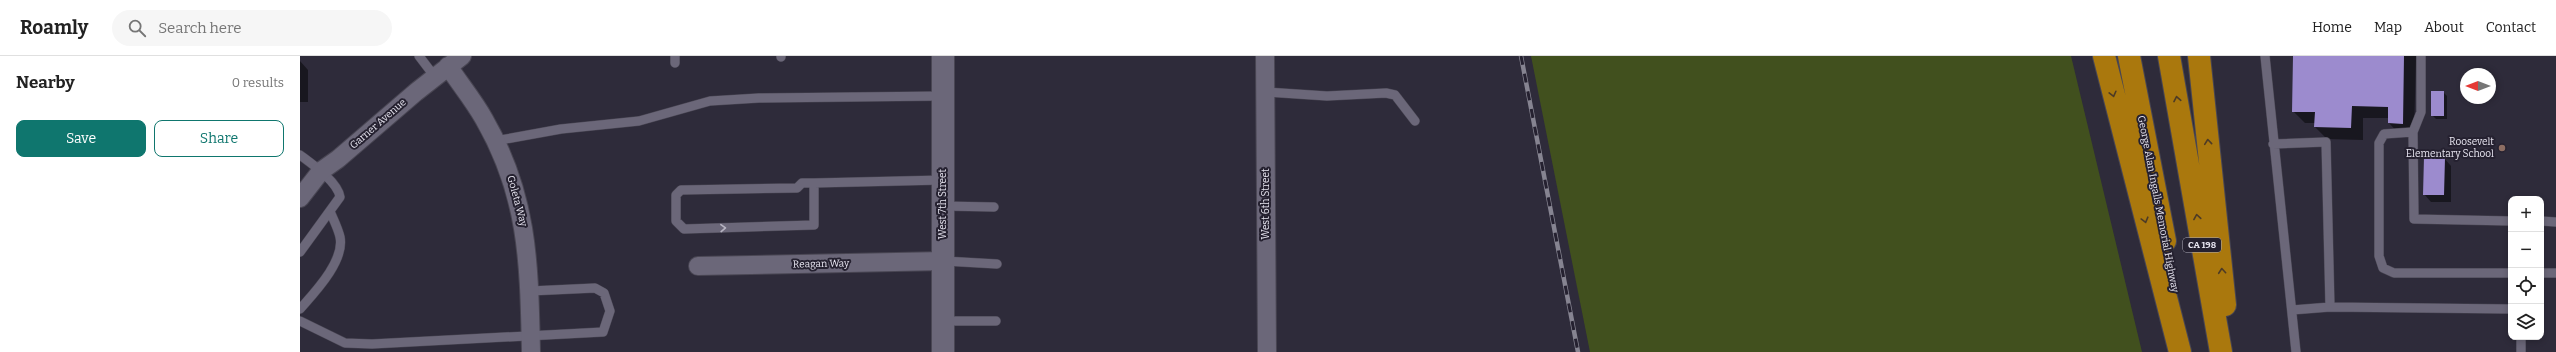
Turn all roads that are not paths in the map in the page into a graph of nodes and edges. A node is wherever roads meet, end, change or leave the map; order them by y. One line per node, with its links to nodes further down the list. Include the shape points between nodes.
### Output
1 (418, 56): 11 (lane)
2 (462, 56): 11 (street, Garner Avenue)
3 (943, 56): 13 (street, West 7th Street)
4 (1266, 56): 12 (street, West 6th Street)
5 (2104, 56): 48 (highway, one-way to 48)
6 (2129, 56): 49 (highway, George Alan Ingalls Memorial Highway)
7 (2169, 56): 50 (highway, CA 198, one-way to 7)
8 (2199, 56): 51 (highway, one-way to 8)
9 (2265, 56): 17 (lane)
10 (2421, 56): 15 (lane, via 2421,112)
11 (441, 71): 16 (street, Goleta Way, via 484,118); 19 (street, Garner Avenue)
12 (1266, 92): 14 (lane, via 1327,96 1386,93 1395,95); 47 (street, West 6th Street)
13 (943, 96): 16 (lane, via 710,101 639,122 562,129); 20 (street, West 7th Street)
14 (1415, 121)
15 (2413, 132): 26 (lane, via 2414,219); 33 (lane, via 2384,134 2379,143 2379,256 2383,268 2394,273)
16 (495, 141): 36 (street, Goleta Way, via 515,189 522,215)
17 (2274, 144): 37 (lane, via 2326,142); 40 (lane)
18 (300, 155): 19 (lane)
19 (321, 171): 22 (street, Garner Avenue); 25 (lane, via 340,192 340,197)
20 (943, 180): 21 (lane); 23 (street, West 7th Street)
21 (814, 183): 21 (lane, one-way to 21, via 802,183 798,188 681,190 676,195 676,221 684,229 814,225)
22 (300, 198)
23 (943, 206): 24 (lane); 30 (street, West 7th Street)
24 (994, 207)
25 (330, 211): 29 (lane); 38 (lane, via 340,239 337,255 327,280)
26 (2508, 221)
27 (2544, 221): 28 (lane)
28 (2556, 222)
29 (300, 252)
30 (944, 261): 31 (lane); 32 (street, Reagan Way); 42 (street, West 7th Street)
31 (997, 264)
32 (698, 266)
33 (2508, 273)
34 (2544, 273): 35 (lane)
35 (2556, 273)
36 (530, 291): 45 (street, Goleta Way); 45 (lane, via 595,288 604,293 610,311 603,332)
37 (2330, 308): 39 (lane); 40 (lane)
38 (300, 309)
39 (2508, 309)
40 (2292, 310): 52 (lane)
41 (300, 321): 45 (lane, via 345,343)
42 (943, 321): 43 (lane); 46 (street, West 7th Street)
43 (996, 321)
44 (2521, 340): 53 (lane)
45 (531, 344)
46 (943, 352)
47 (1267, 352)
48 (2180, 352)
49 (2186, 352)
50 (2222, 352)
51 (2229, 352)
52 (2296, 352)
53 (2522, 352)

